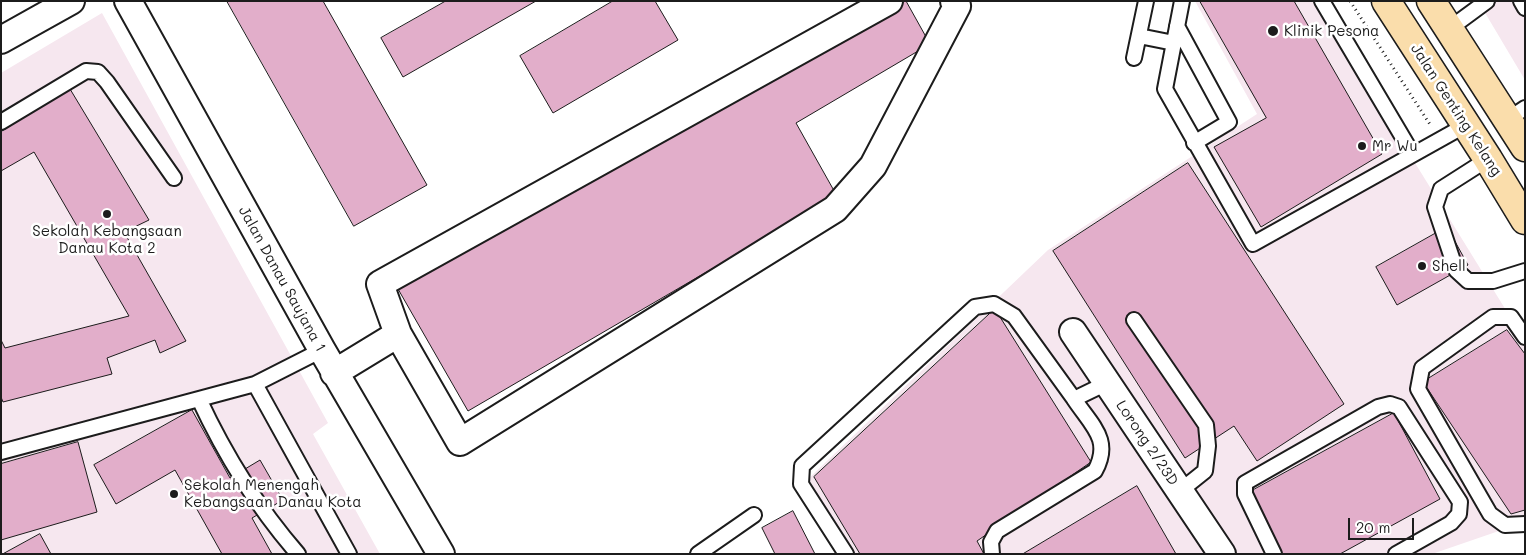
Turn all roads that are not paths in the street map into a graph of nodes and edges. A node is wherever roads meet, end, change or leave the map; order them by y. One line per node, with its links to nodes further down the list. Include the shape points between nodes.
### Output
1 (71, 1): 16 (street)
2 (128, 1): 33 (street, Jalan Danau Saujana 1)
3 (888, 1): 31 (street, via 380,284)
4 (954, 1): 31 (street, via 957,6 873,166 835,210 460,442)
5 (1146, 1): 15 (lane)
6 (1182, 1): 13 (lane)
7 (1322, 1): 24 (lane)
8 (1386, 1): 21 (main road, Jalan Genting Kelang)
9 (1431, 1): 14 (main road)
10 (1487, 1): 14 (lane)
11 (1521, 1): 12 (lane)
12 (1525, 8)
13 (1177, 26): 17 (lane); 22 (lane, via 1229,122)
14 (1449, 29): 19 (main road)
15 (1139, 36): 17 (lane); 18 (lane)
16 (1, 40)
17 (1174, 43): 22 (lane, via 1165,89)
18 (1134, 58)
19 (1516, 114): 23 (main road)
20 (1, 122): 26 (lane, via 86,71 98,72)
21 (1466, 125): 24 (lane); 25 (main road, Jalan Genting Kelang)
22 (1194, 143): 24 (lane, via 1253,244)
23 (1525, 147)
24 (1412, 153)
25 (1488, 159): 27 (main road, Jalan Genting Kelang); 28 (lane, via 1440,188 1435,207 1456,270 1468,281 1493,281)
26 (174, 178)
27 (1525, 220)
28 (1525, 271)
29 (1134, 320): 40 (lane, via 1206,425 1205,471)
30 (1073, 332): 35 (street, Lorong 2/23D)
31 (398, 334): 34 (street)
32 (1525, 337): 42 (lane, via 1511,317 1493,317 1422,368 1418,389 1490,514 1505,525)
33 (322, 350): 34 (street, Jalan Danau Saujana 1); 36 (lane)
34 (334, 373): 45 (street, Jalan Danau Saujana 1)
35 (1107, 383): 38 (lane); 40 (street, Lorong 2/23D)
36 (255, 384): 37 (lane); 44 (lane)
37 (198, 399): 39 (lane); 43 (lane, via 214,432 269,520)
38 (1074, 399): 47 (lane, via 1014,316 994,304 975,307 802,466 801,484); 48 (lane, via 1100,437 1104,447 1101,460 1095,471 997,531 991,542)
39 (1, 452)
40 (1180, 491): 49 (street, Lorong 2/23D)
41 (754, 515): 46 (lane)
42 (1525, 524)
43 (298, 554)
44 (349, 554)
45 (441, 554)
46 (698, 554)
47 (846, 554)
48 (992, 554)
49 (1222, 554)
50 (1274, 554): 51 (lane, via 1245,494 1245,483 1378,407 1390,404 1398,408 1460,502 1459,514 1451,523)
51 (1396, 554)

